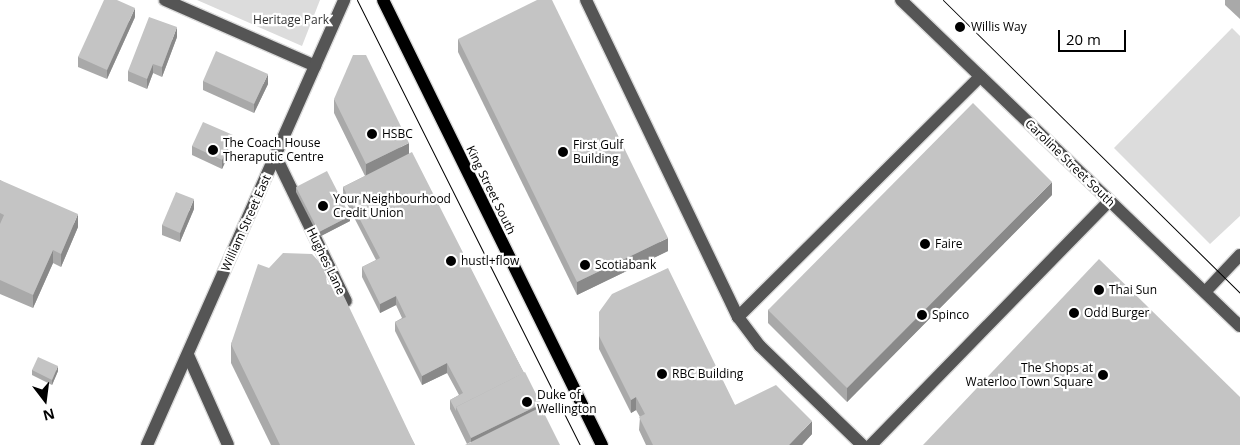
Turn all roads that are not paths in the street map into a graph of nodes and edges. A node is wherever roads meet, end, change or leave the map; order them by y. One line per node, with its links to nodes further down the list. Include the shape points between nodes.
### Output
1 (165, 0): 6 (street)
2 (344, 0): 6 (street, William Street East)
3 (383, 0): 18 (main road, King Street South)
4 (586, 0): 13 (street)
5 (901, 0): 7 (street, Caroline Street South)
6 (315, 66): 8 (street, William Street East)
7 (980, 77): 9 (street, Caroline Street South); 13 (street)
8 (276, 157): 12 (street, Hughes Lane); 15 (street, William Street East)
9 (1109, 201): 11 (street, Caroline Street South); 20 (street)
10 (1240, 255): 11 (street)
11 (1206, 292): 14 (street, Caroline Street South)
12 (350, 312)
13 (738, 317): 19 (street, via 760,346)
14 (1240, 326)
15 (188, 355): 16 (street, William Street East); 17 (street)
16 (146, 445)
17 (228, 445)
18 (602, 445)
19 (862, 445)
20 (871, 445)

